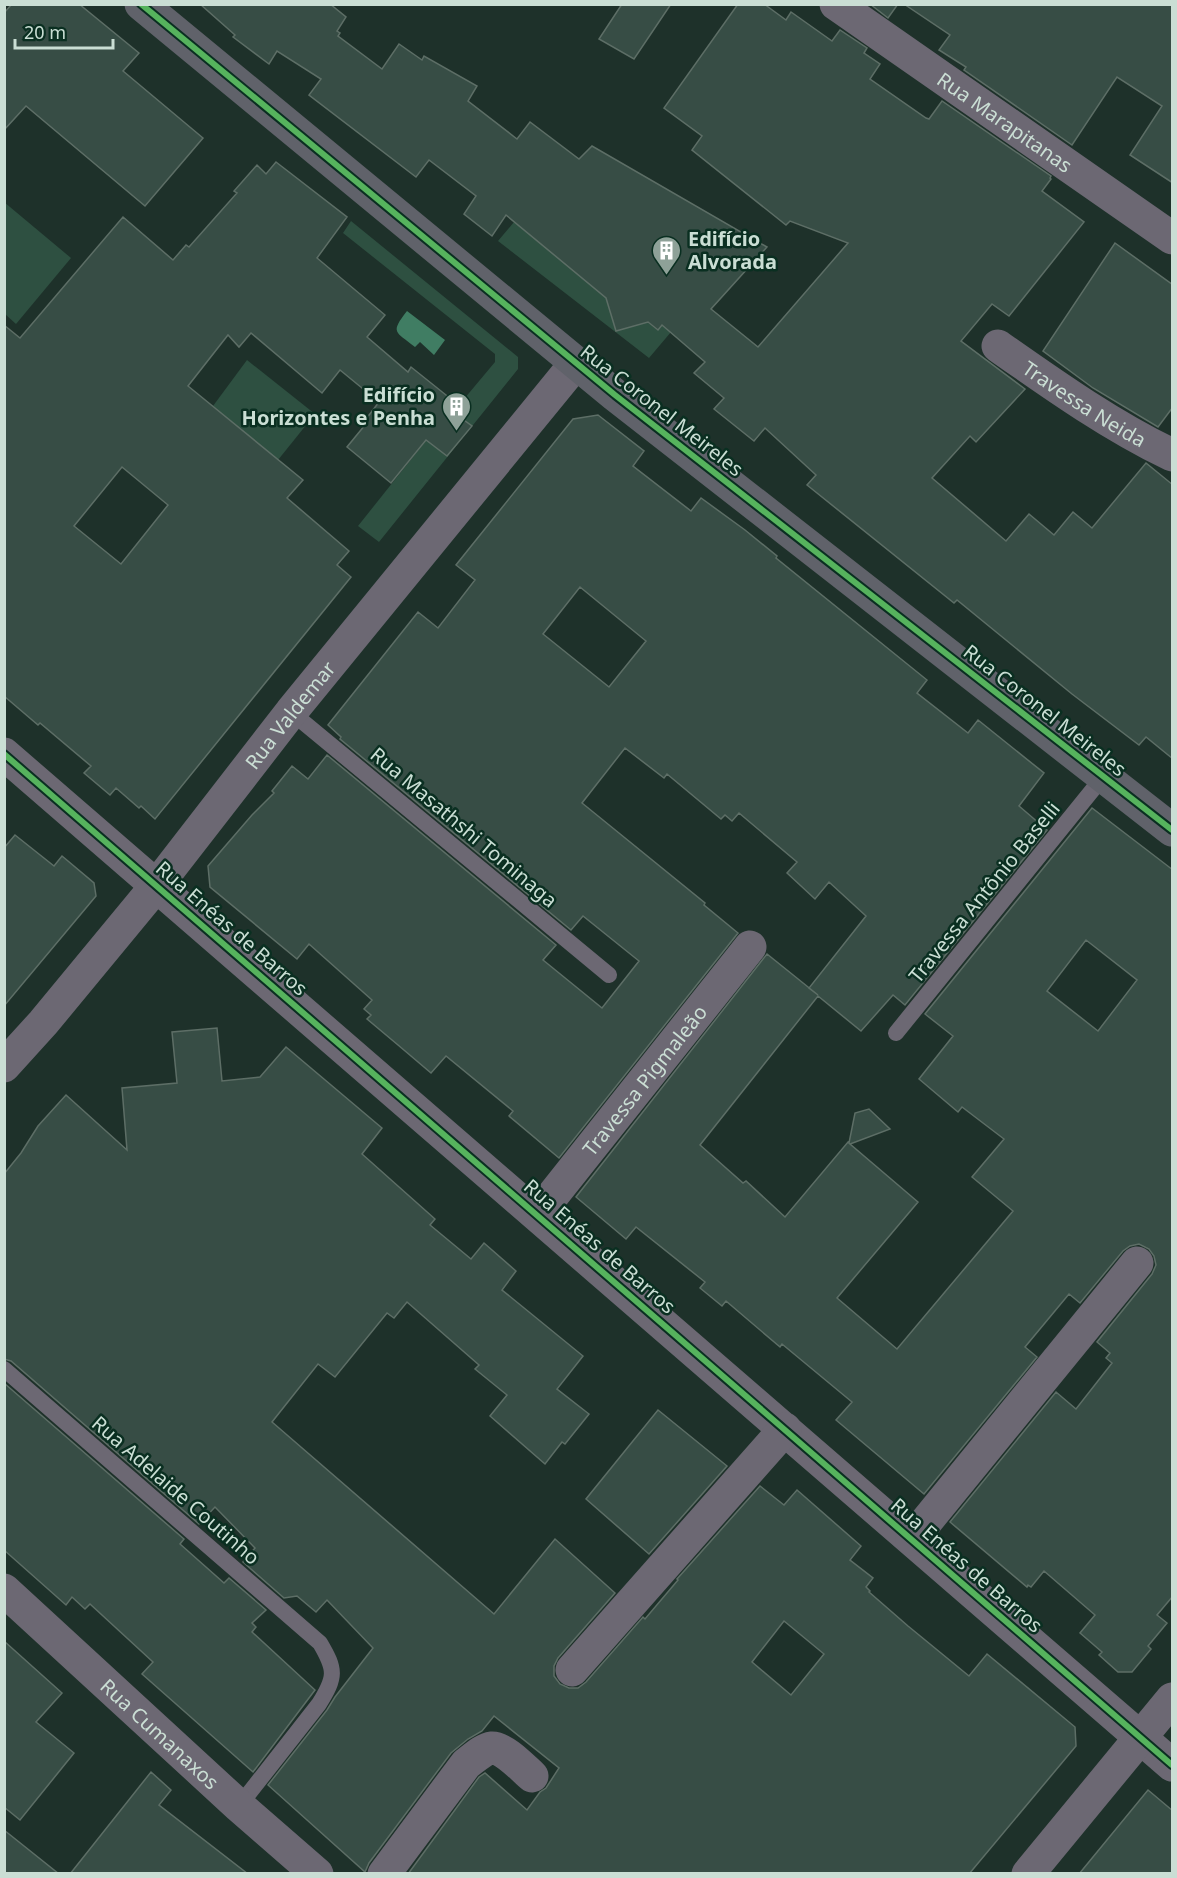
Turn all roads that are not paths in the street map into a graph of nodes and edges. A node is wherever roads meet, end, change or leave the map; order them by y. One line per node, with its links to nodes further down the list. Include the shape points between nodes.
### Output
1 (141, 4): 5 (street, Rua Coronel Meireles)
2 (836, 4): 3 (street, Rua Marapitanas)
3 (1173, 238)
4 (998, 346): 6 (street, Travessa Neida, via 1090,411)
5 (576, 363): 7 (street, Rua Valdemar); 9 (street, Rua Coronel Meireles)
6 (1173, 455)
7 (291, 712): 11 (street, Rua Valdemar); 13 (lane, Rua Masathshi Tominaga)
8 (4, 754): 11 (street, Rua Enéas de Barros)
9 (1103, 777): 10 (street, Rua Coronel Meireles); 14 (lane, Travessa Antônio Baselli)
10 (1173, 830)
11 (157, 885): 15 (street, Rua Valdemar); 16 (street, Rua Enéas de Barros)
12 (750, 947): 16 (street, Travessa Pigmaleão)
13 (609, 975)
14 (896, 1033)
15 (4, 1066)
16 (538, 1214): 19 (street, Rua Enéas de Barros)
17 (1137, 1263): 20 (street)
18 (4, 1369): 27 (lane, Rua Adelaide Coutinho, via 320,1643 330,1660 332,1676 319,1704)
19 (785, 1429): 20 (street, Rua Enéas de Barros); 22 (street)
20 (912, 1539): 24 (street, Rua Enéas de Barros)
21 (4, 1590): 27 (street, Rua Cumanaxos)
22 (572, 1670)
23 (1173, 1699): 24 (street)
24 (1141, 1738): 25 (street, Rua Enéas de Barros); 30 (street)
25 (1173, 1765)
26 (532, 1776): 29 (street, via 502,1751 491,1748 479,1754 466,1764)
27 (239, 1806): 28 (street, Rua Cumanaxos)
28 (317, 1874)
29 (384, 1874)
30 (1028, 1874)

